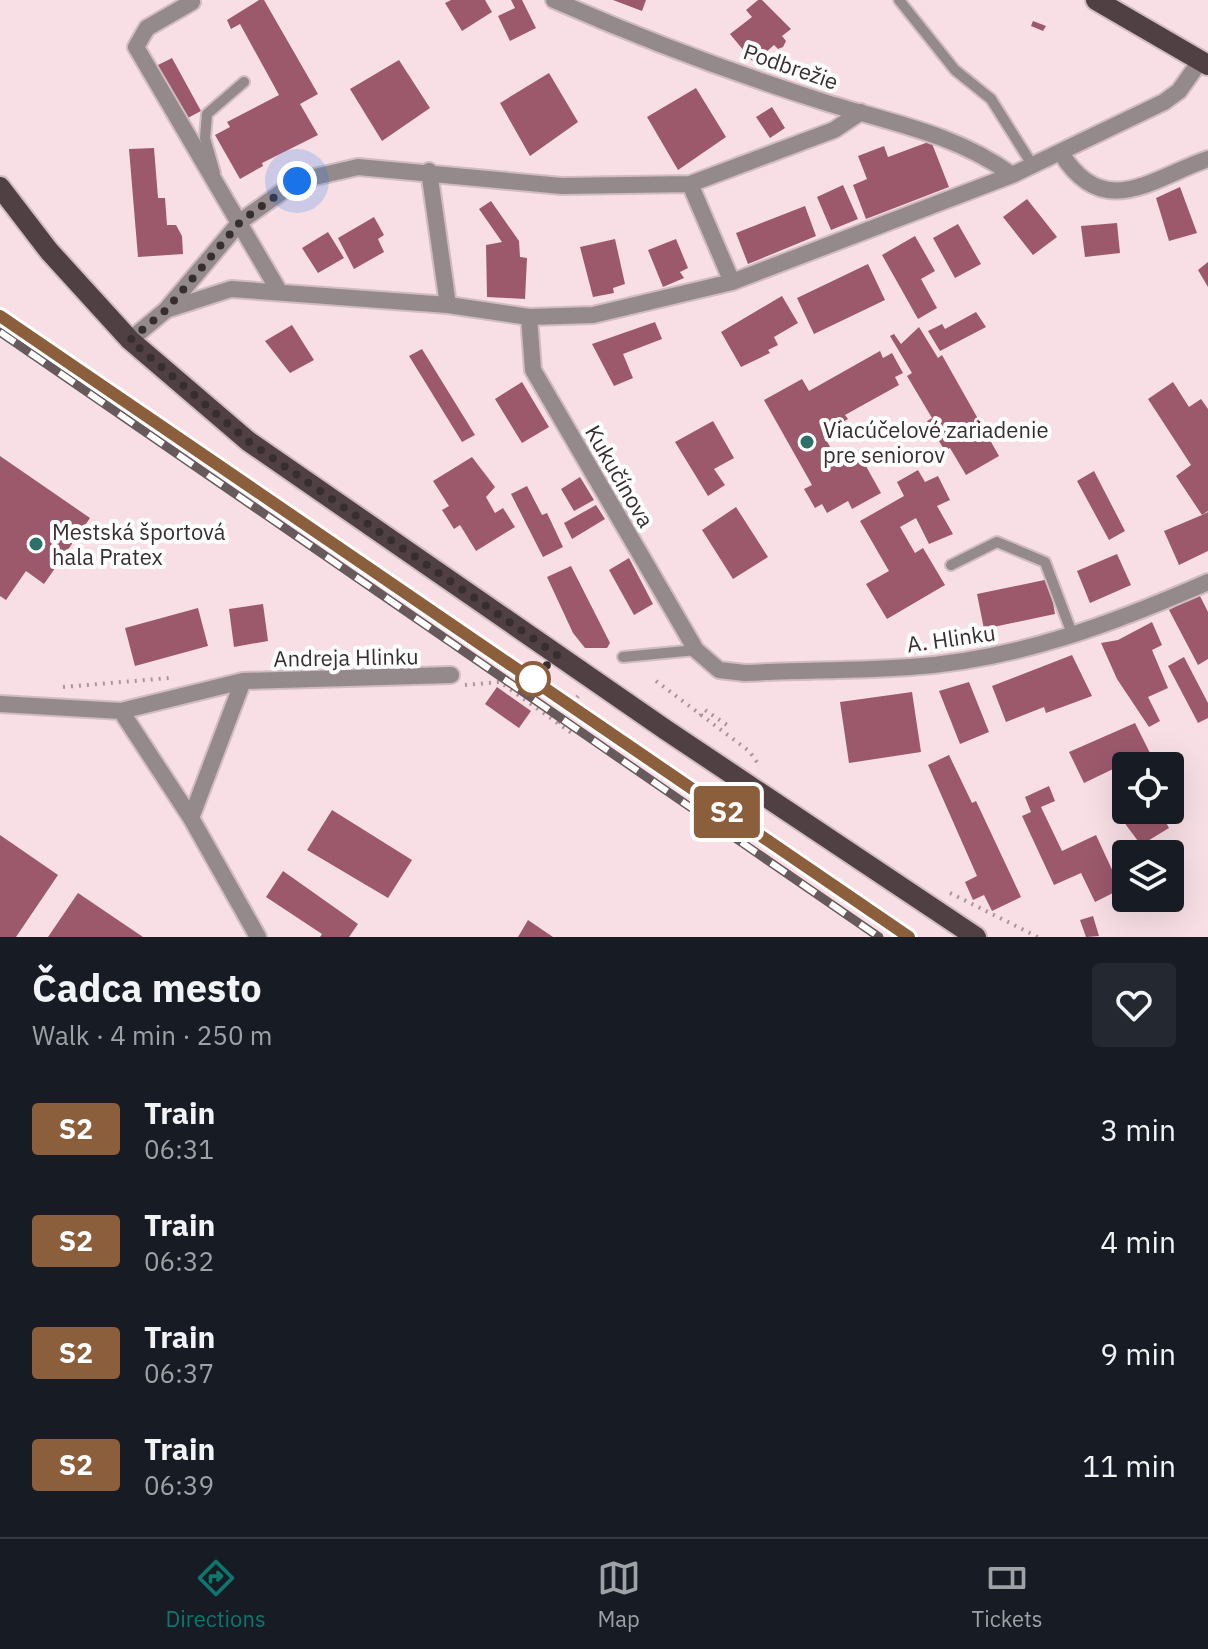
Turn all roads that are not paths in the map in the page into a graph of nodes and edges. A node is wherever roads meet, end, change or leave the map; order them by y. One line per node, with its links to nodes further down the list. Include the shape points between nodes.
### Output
1 (554, 0): 7 (street, Podbrežie, via 628,32)
2 (899, 0): 10 (lane, via 955,70 991,99)
3 (1096, 0): 5 (main road)
4 (192, 2): 15 (street, via 147,28 136,47)
5 (1204, 62): 8 (street, via 1164,102)
6 (244, 82): 15 (lane, via 207,114 205,138)
7 (861, 112): 12 (street, Podbrežie, via 934,134); 13 (street, via 834,130)
8 (1061, 153): 9 (street, via 1078,176 1126,190 1153,185); 10 (street)
9 (1208, 159)
10 (1033, 166): 12 (street)
11 (429, 171): 13 (street, via 562,186); 16 (street, via 358,167 297,181); 19 (street)
12 (1012, 175): 17 (street)
13 (690, 184): 17 (street)
14 (0, 187): 22 (main road, via 49,251)
15 (222, 194): 16 (street)
16 (241, 221): 18 (street); 20 (street)
17 (732, 282): 21 (street, via 593,315)
18 (279, 291): 19 (street); 20 (street, via 231,289)
19 (448, 305): 21 (street)
20 (166, 310): 22 (street)
21 (529, 317): 26 (street, Kukučínova, via 533,370)
22 (130, 340): 34 (main road, via 248,441)
23 (951, 565): 25 (lane, via 997,542 1045,562)
24 (1208, 582): 25 (street, A. Hlinku)
25 (1073, 636): 26 (street, A. Hlinku, via 977,658 884,668 727,672 711,666)
26 (696, 650): 27 (lane)
27 (623, 657)
28 (243, 681): 29 (street, Andreja Hlinku); 31 (street, Andreja Hlinku); 32 (street, Andreja Hlinku)
29 (452, 681)
30 (0, 704): 31 (street, Andreja Hlinku)
31 (121, 711): 32 (street)
32 (191, 818): 33 (street)
33 (258, 937)
34 (976, 937)

